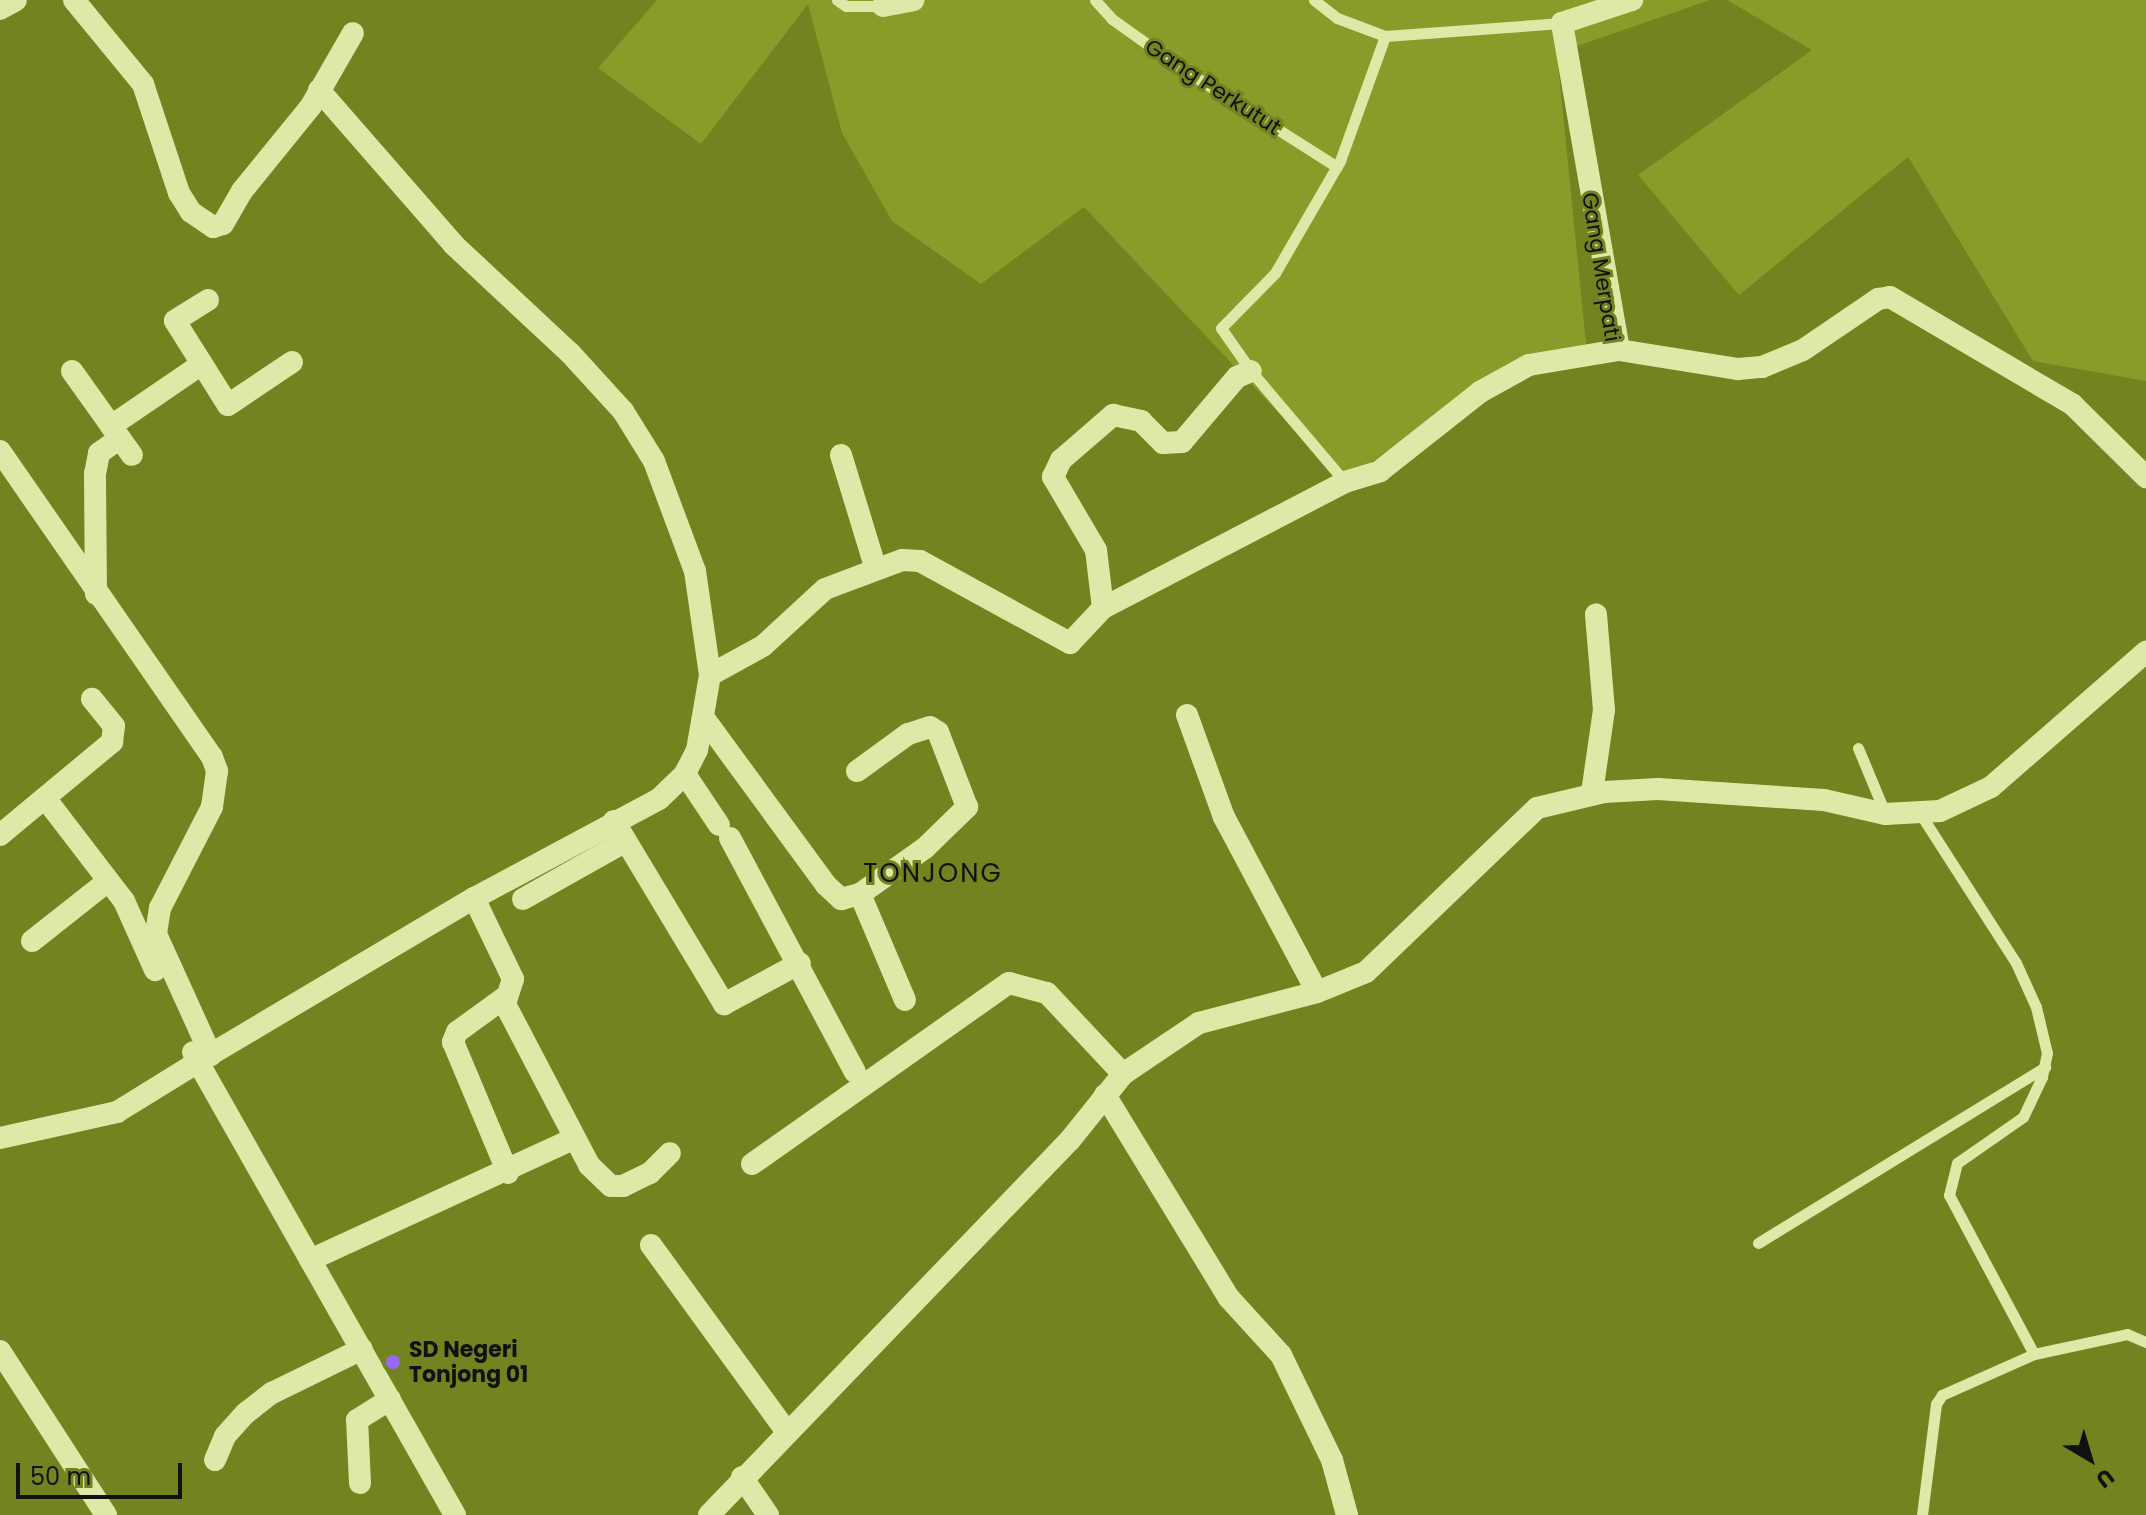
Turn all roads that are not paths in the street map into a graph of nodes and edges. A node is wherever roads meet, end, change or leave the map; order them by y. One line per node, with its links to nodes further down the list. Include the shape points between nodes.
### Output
1 (16, 0): 9 (street)
2 (74, 0): 13 (street, via 143,84 179,193 191,212 213,227 223,224)
3 (837, 0): 8 (lane, via 846,6)
4 (913, 0): 8 (street)
5 (1095, 0): 14 (lane, Gang Perkutut, via 1112,19 1178,66)
6 (1314, 0): 12 (lane, via 1337,18)
7 (1632, 0): 10 (street)
8 (883, 6)
9 (0, 9)
10 (1562, 23): 12 (lane); 16 (street, Gang Merpati, via 1602,279)
11 (353, 33): 13 (street)
12 (1385, 36): 14 (lane)
13 (319, 90): 31 (street, via 454,245 570,353 623,411 654,461 695,571)
14 (1337, 167): 20 (lane, via 1275,273 1221,328)
15 (208, 300): 18 (street, via 175,321)
16 (1619, 350): 24 (street, via 1738,369 1762,367 1803,350 1878,299 1890,297 2073,405); 25 (street, Gang Merpati, via 1529,365 1480,392 1380,471)
17 (292, 362): 18 (street, via 228,405)
18 (202, 364): 21 (street)
19 (72, 371): 21 (street)
20 (1251, 371): 25 (lane); 28 (street, via 1237,377 1182,442 1163,443 1141,421 1113,415 1061,460 1053,477 1096,550)
21 (121, 440): 27 (street, via 99,453 95,474)
22 (0, 451): 27 (street)
23 (841, 455): 26 (street)
24 (2146, 477)
25 (1345, 482): 28 (street, Gang Merpati)
26 (875, 566): 28 (street, Gang Merpati, via 920,561 1070,643); 31 (street, via 825,589 763,646)
27 (96, 596): 54 (street, via 193,728 217,771 212,807 160,908 156,934)
28 (1103, 608)
29 (1596, 614): 38 (street, via 1604,710)
30 (2146, 652): 41 (street, via 1991,787 1966,802)
31 (710, 675): 34 (street)
32 (92, 699): 39 (street, via 114,726 112,742)
33 (1187, 715): 51 (street, via 1224,817)
34 (706, 721): 37 (street); 46 (street, via 826,885 841,899)
35 (1858, 748): 40 (lane)
36 (857, 771): 46 (street, via 908,734 930,727 938,732 967,807 925,848)
37 (685, 774): 42 (street, via 659,799); 50 (street, via 725,832)
38 (1592, 793): 40 (street, via 1736,792 1824,800); 51 (street, via 1537,808 1383,959 1366,972)
39 (45, 798): 43 (street); 45 (street)
40 (1885, 814): 41 (street)
41 (1921, 815): 55 (lane, via 2016,963 2043,1033)
42 (614, 821): 44 (street); 47 (street)
43 (0, 835)
44 (626, 841): 48 (street); 50 (street, via 724,1004)
45 (108, 881): 49 (street); 54 (street, via 124,901)
46 (860, 894): 53 (street)
47 (474, 898): 52 (street, via 513,979); 54 (street)
48 (523, 899)
49 (32, 941)
50 (800, 963): 56 (street)
51 (1317, 992): 57 (street, via 1199,1023)
52 (504, 998): 60 (street); 63 (street, via 457,1032 453,1042)
53 (905, 1000)
54 (204, 1059): 59 (street, via 117,1112); 66 (street)
55 (2045, 1067): 64 (lane); 70 (lane, via 2023,1117 1957,1163 1949,1195)
56 (855, 1072)
57 (1123, 1074): 58 (street); 62 (street, via 1047,993 1009,983)
58 (1105, 1095): 72 (street, via 1070,1140); 80 (street, via 1229,1298 1281,1355 1332,1460)
59 (0, 1138)
60 (573, 1139): 61 (street, via 611,1186 650,1173); 63 (street)
61 (670, 1153)
62 (752, 1164)
63 (508, 1173): 66 (street)
64 (1758, 1243)
65 (651, 1245): 72 (street)
66 (310, 1260): 68 (street)
67 (2146, 1342): 70 (lane, via 2127,1334)
68 (362, 1349): 71 (street); 73 (street, via 272,1393 225,1436)
69 (0, 1351): 76 (street)
70 (2034, 1354): 81 (lane, via 1942,1395 1936,1404)
71 (390, 1399): 75 (street, via 357,1420); 77 (street)
72 (786, 1431): 74 (street)
73 (215, 1460)
74 (742, 1477): 78 (street); 79 (street)
75 (360, 1483)
76 (106, 1515)
77 (455, 1515)
78 (709, 1515)
79 (768, 1515)
80 (1347, 1515)
81 (1922, 1515)

